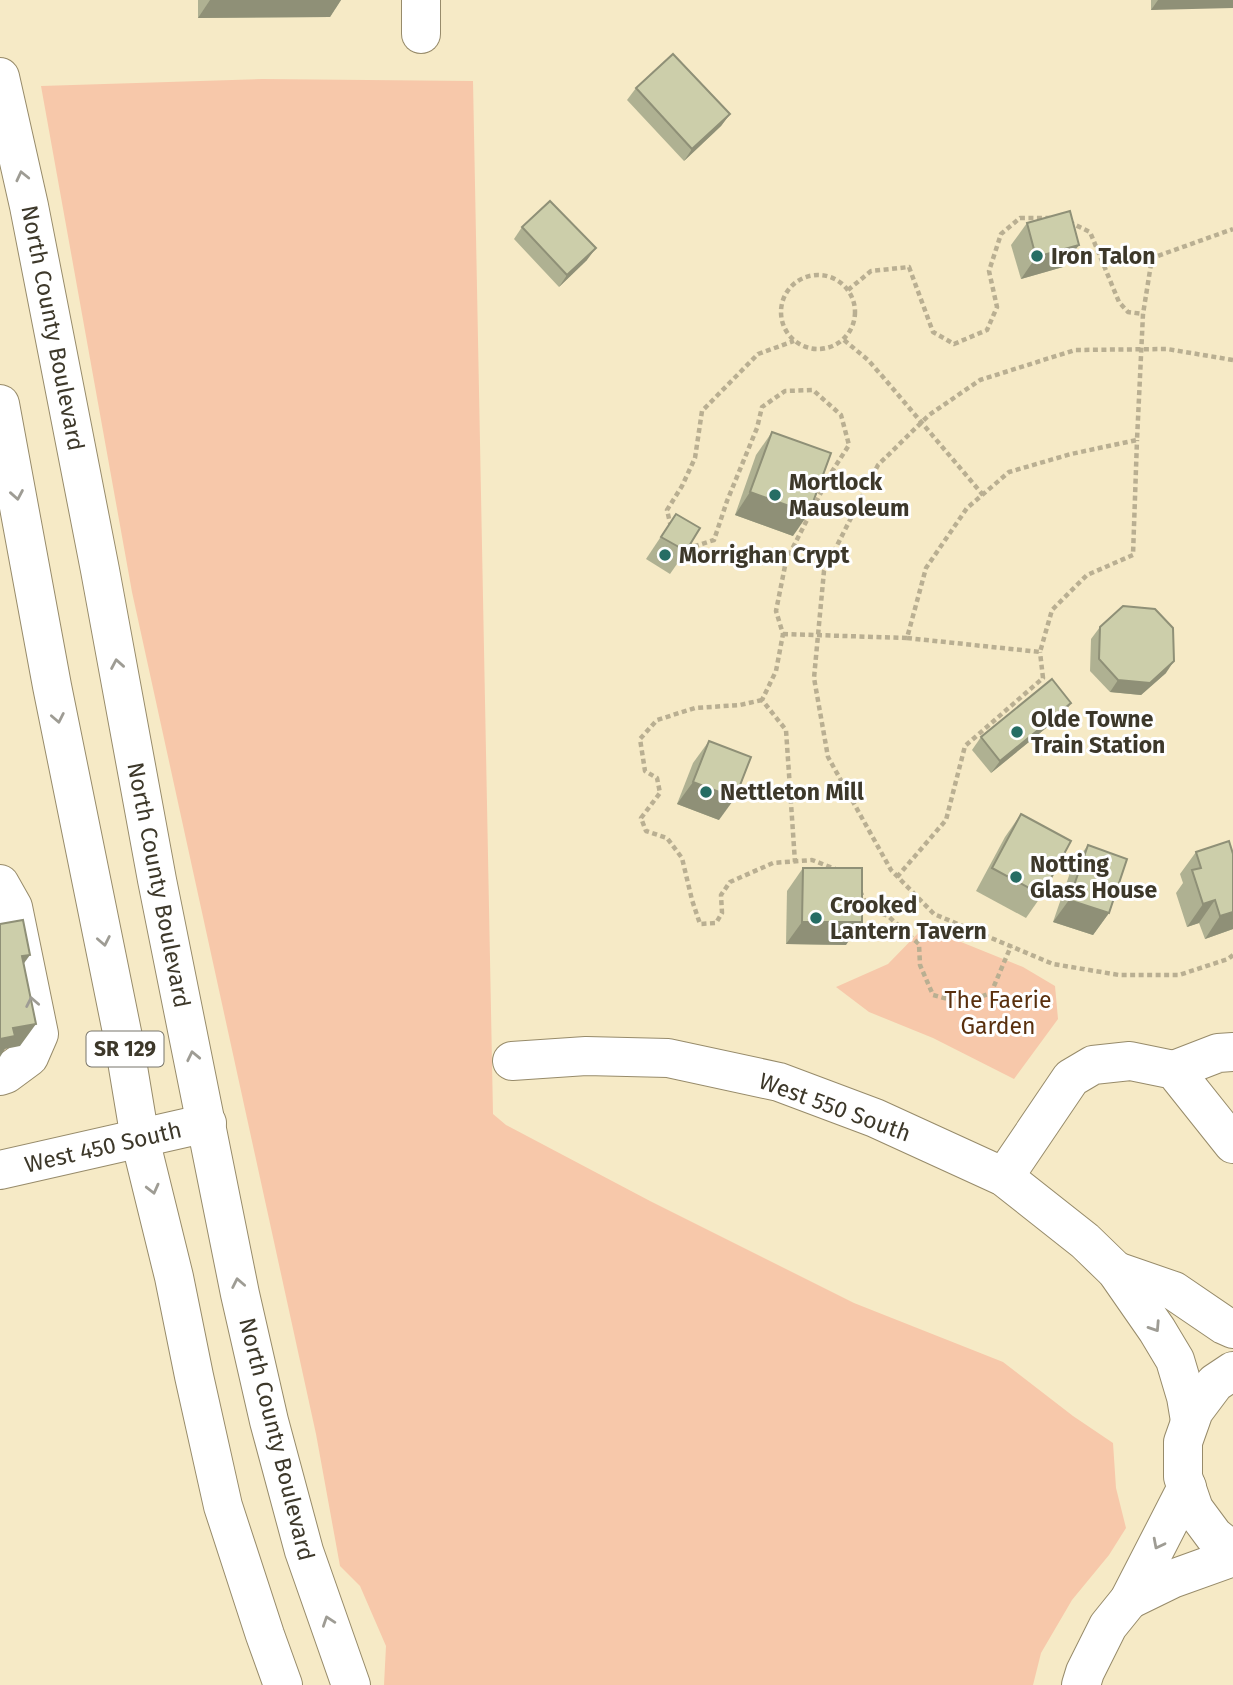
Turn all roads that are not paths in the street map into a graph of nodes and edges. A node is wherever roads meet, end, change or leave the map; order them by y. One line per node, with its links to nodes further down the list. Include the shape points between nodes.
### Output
1 (0, 77): 8 (main road, North County Boulevard / SR 129, one-way to 1)
2 (1, 420): 9 (main road, SR 129, one-way to 9)
3 (0, 884): 7 (main road, one-way to 3, via 29,1057 39,1034 13,907)
4 (1233, 1052): 6 (main road)
5 (512, 1061): 12 (main road, West 550 South, via 586,1056 668,1058 779,1082 875,1118)
6 (1174, 1070): 10 (main road); 12 (main road, via 1130,1061 1093,1065 1071,1078)
7 (0, 1076)
8 (207, 1123): 9 (main road, West 450 South); 22 (main road, North County Boulevard / SR 129, one-way to 8, via 304,1551 270,1421)
9 (140, 1139): 11 (main road, West 450 South); 21 (main road, SR 129, one-way to 21, via 223,1506)
10 (1233, 1144)
11 (0, 1170)
12 (1004, 1177): 13 (main road, West 550 South)
13 (1116, 1271): 14 (main road, via 1174,1291); 16 (main road, one-way to 16, via 1175,1360)
14 (1233, 1329)
15 (1233, 1371): 16 (main road, via 1214,1383)
16 (1190, 1421): 17 (main road, via 1183,1443)
17 (1187, 1488): 18 (main road, via 1194,1509 1214,1536); 20 (main road, one-way to 20)
18 (1233, 1551)
19 (1233, 1557): 20 (main road)
20 (1129, 1600): 23 (main road, via 1108,1626)
21 (283, 1685)
22 (351, 1685)
23 (1081, 1685)

